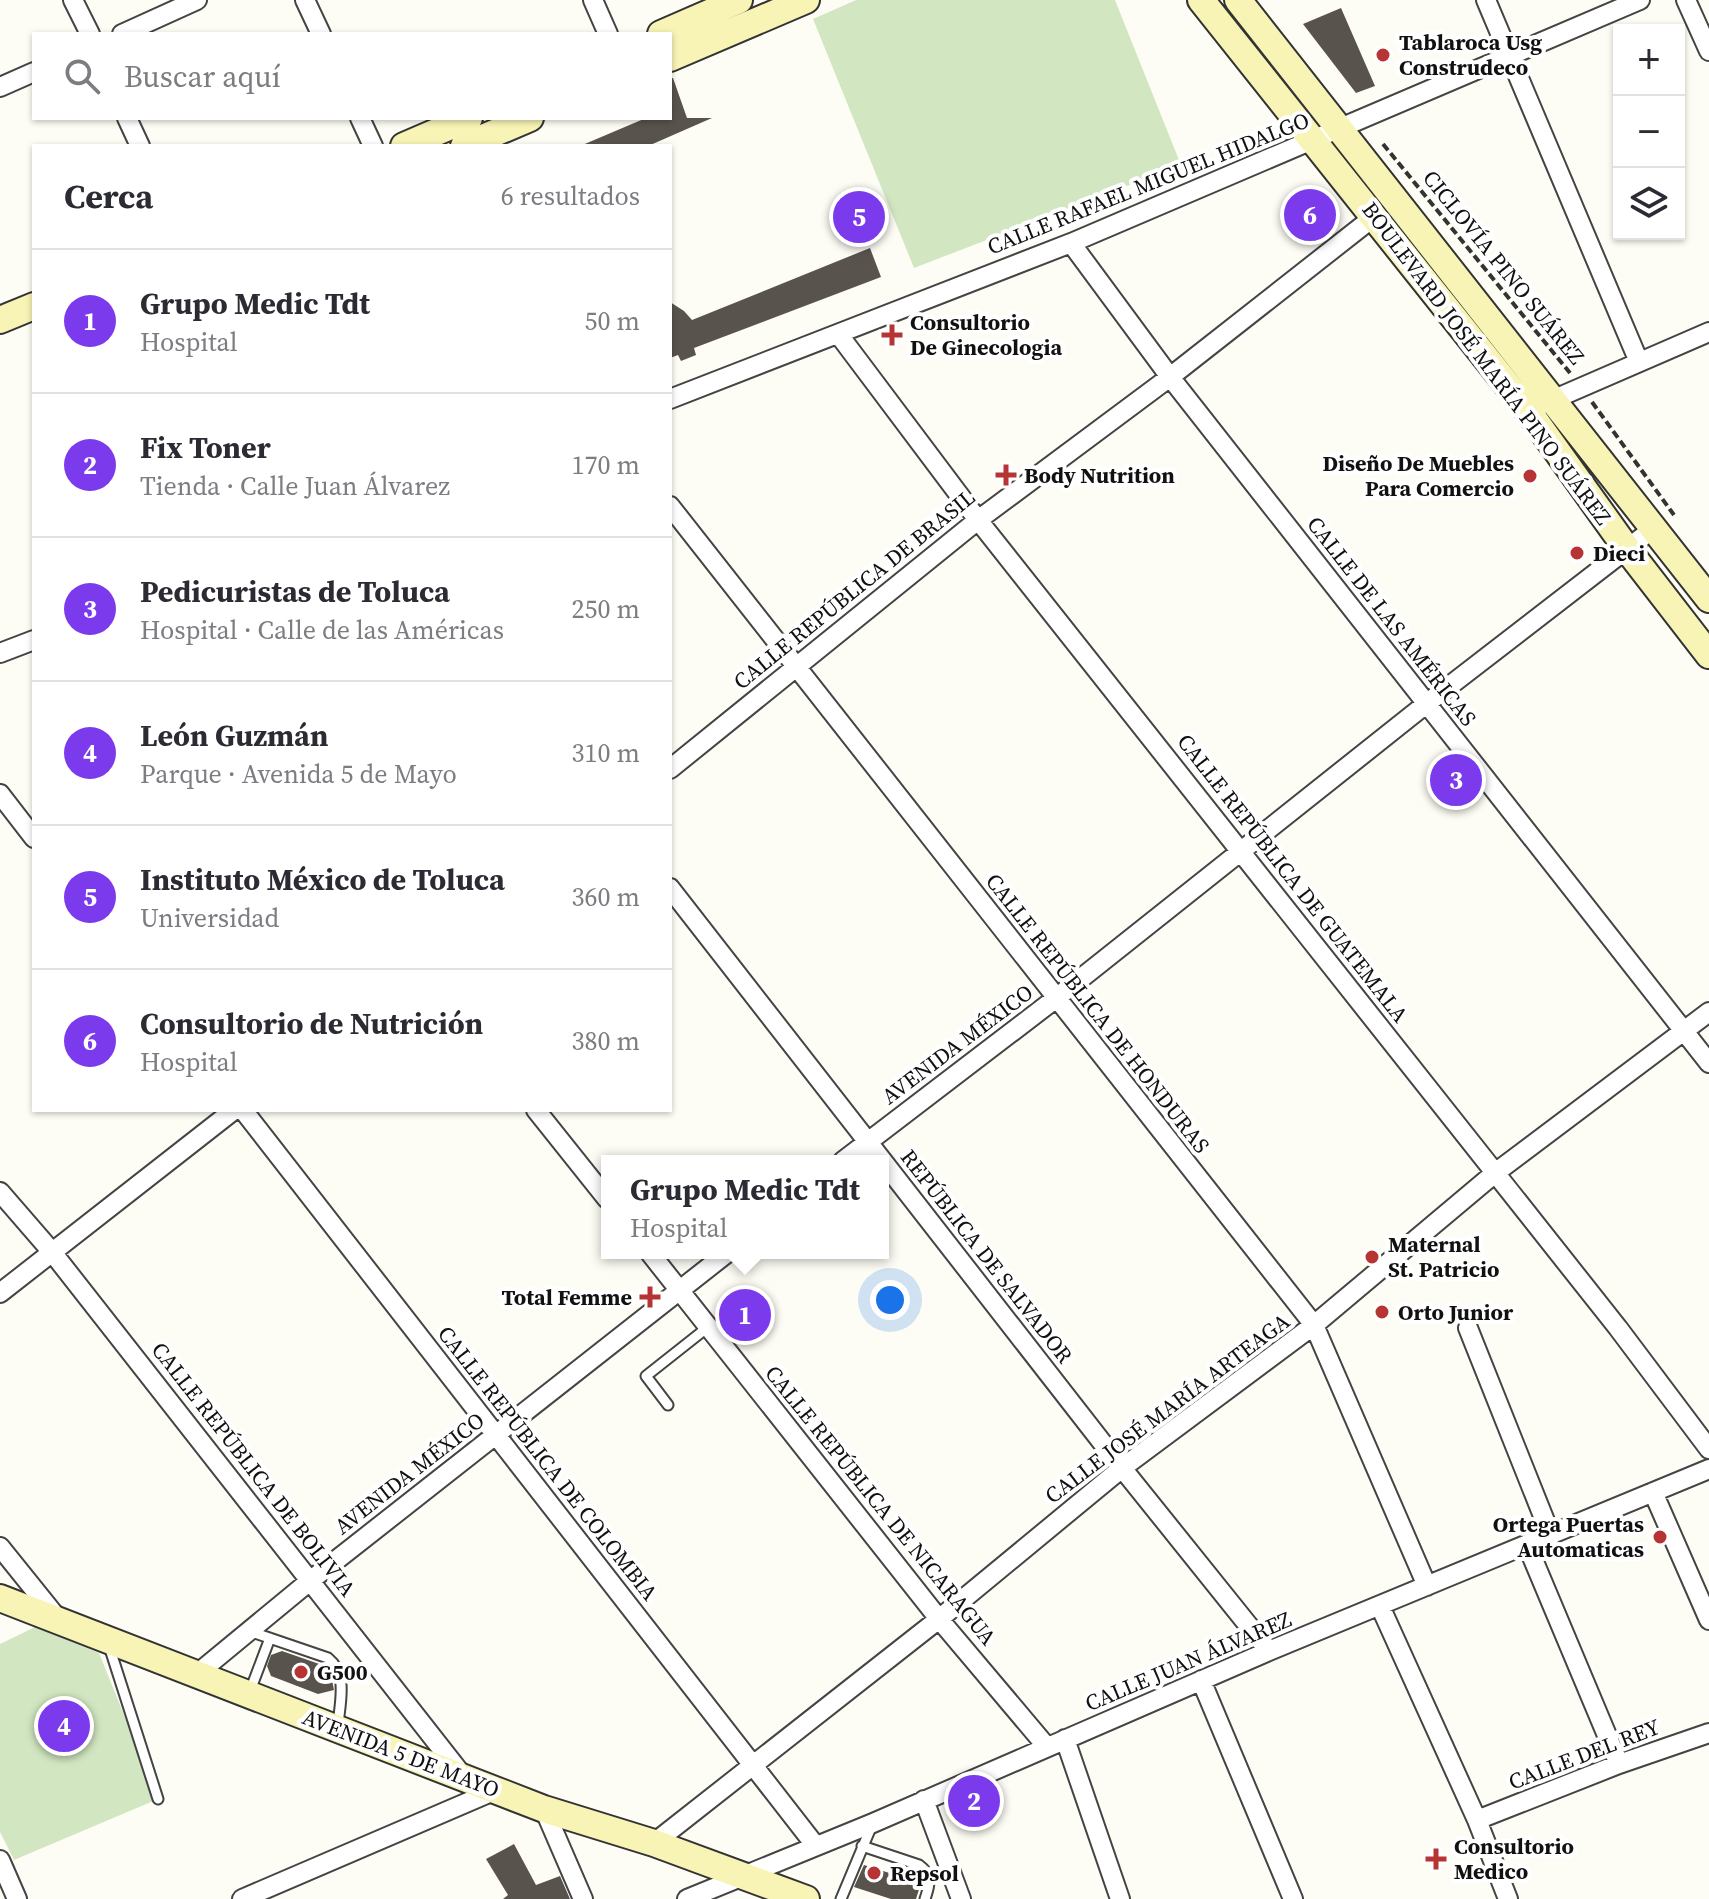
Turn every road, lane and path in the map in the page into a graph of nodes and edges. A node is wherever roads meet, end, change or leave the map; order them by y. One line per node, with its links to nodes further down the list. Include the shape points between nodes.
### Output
1 (73, 0): 12 (street)
2 (197, 0): 13 (street)
3 (305, 0): 14 (street)
4 (593, 0): 15 (street)
5 (739, 0): 16 (main road)
6 (806, 0): 19 (main road)
7 (1201, 0): 27 (main road, BOULEVARD JOSÉ MARÍA PINO SUÁREZ)
8 (1238, 0): 26 (main road, BOULEVARD JOSÉ MARÍA PINO SUÁREZ)
9 (1486, 0): 18 (street)
10 (1640, 0): 18 (street, CALLE RAFAEL MIGUEL HIDALGO)
11 (1686, 0): 17 (street)
12 (89, 32)
13 (126, 32)
14 (320, 32)
15 (607, 32)
16 (666, 32)
17 (1709, 51)
18 (1509, 54): 26 (street, CALLE RAFAEL MIGUEL HIDALGO); 40 (street)
19 (672, 57)
20 (32, 73): 21 (street)
21 (0, 87)
22 (128, 120): 28 (street)
23 (361, 120): 29 (street)
24 (464, 120): 30 (main road)
25 (525, 120): 31 (main road)
26 (1352, 125): 27 (street, CALLE RAFAEL MIGUEL HIDALGO); 42 (path, CICLOVÍA PINO SUÁREZ); 44 (main road, BOULEVARD JOSÉ MARÍA PINO SUÁREZ)
27 (1313, 141): 32 (main road, BOULEVARD JOSÉ MARÍA PINO SUÁREZ); 33 (street, CALLE RAFAEL MIGUEL HIDALGO)
28 (139, 144)
29 (372, 144)
30 (409, 144)
31 (469, 144)
32 (1375, 216): 41 (street, CALLE REPÚBLICA DE BRASIL); 45 (main road, BOULEVARD JOSÉ MARÍA PINO SUÁREZ)
33 (1071, 243): 38 (street, CALLE RAFAEL MIGUEL HIDALGO); 41 (street, CALLE DE LAS AMÉRICAS)
34 (32, 307): 35 (main road)
35 (0, 320)
36 (32, 326): 39 (main road)
37 (1709, 332): 40 (street)
38 (839, 335): 43 (street, CALLE RAFAEL MIGUEL HIDALGO); 47 (street, CALLE REPÚBLICA DE GUATEMALA)
39 (0, 339)
40 (1639, 362): 42 (street)
41 (1170, 377): 47 (street, CALLE REPÚBLICA DE BRASIL); 56 (street, CALLE DE LAS AMÉRICAS)
42 (1581, 387): 44 (street); 48 (path, CICLOVÍA PINO SUÁREZ)
43 (672, 398)
44 (1552, 399): 45 (street); 49 (main road, BOULEVARD JOSÉ MARÍA PINO SUÁREZ)
45 (1529, 412): 50 (main road, BOULEVARD JOSÉ MARÍA PINO SUÁREZ)
46 (672, 509): 55 (street, CALLE REPÚBLICA DE HONDURAS)
47 (978, 520): 55 (street, CALLE REPÚBLICA DE BRASIL); 60 (street, CALLE REPÚBLICA DE GUATEMALA)
48 (1682, 524)
49 (1654, 528): 50 (street, AVENIDA MÉXICO); 51 (main road, BOULEVARD JOSÉ MARÍA PINO SUÁREZ)
50 (1627, 549): 54 (main road, BOULEVARD JOSÉ MARÍA PINO SUÁREZ); 56 (street, AVENIDA MÉXICO)
51 (1709, 599)
52 (32, 641): 53 (street)
53 (0, 653)
54 (1709, 655)
55 (795, 666): 57 (street, CALLE REPÚBLICA DE BRASIL); 62 (street, CALLE REPÚBLICA DE HONDURAS)
56 (1426, 704): 60 (street, AVENIDA MÉXICO); 64 (street, CALLE DE LAS AMÉRICAS)
57 (672, 767)
58 (0, 794): 59 (street)
59 (32, 835)
60 (1241, 850): 62 (street, AVENIDA MÉXICO); 73 (street, CALLE REPÚBLICA DE GUATEMALA)
61 (672, 891): 69 (street, REPÚBLICA DE SALVADOR)
62 (1055, 999): 69 (street, AVENIDA MÉXICO); 81 (street, CALLE REPÚBLICA DE HONDURAS)
63 (1709, 1012): 64 (street, CALLE JOSÉ MARÍA ARTEAGA)
64 (1685, 1031): 65 (street, CALLE DE LAS AMÉRICAS); 73 (street, CALLE JOSÉ MARÍA ARTEAGA)
65 (1709, 1063)
66 (231, 1112): 76 (street)
67 (245, 1112): 85 (street, CALLE REPÚBLICA DE COLOMBIA)
68 (538, 1112): 74 (street)
69 (868, 1141): 70 (street, AVENIDA MÉXICO); 71 (street, REPÚBLICA DE SALVADOR)
70 (850, 1155)
71 (879, 1155)
72 (889, 1168): 87 (street, REPÚBLICA DE SALVADOR)
73 (1495, 1173): 81 (street, CALLE JOSÉ MARÍA ARTEAGA); 86 (street, CALLE REPÚBLICA DE GUATEMALA)
74 (601, 1191)
75 (0, 1192): 76 (street, CALLE REPÚBLICA DE BOLIVIA)
76 (52, 1252): 80 (street); 93 (street, CALLE REPÚBLICA DE BOLIVIA)
77 (655, 1259): 79 (street, CALLE REPÚBLICA DE NICARAGUA)
78 (719, 1259): 79 (street, AVENIDA MÉXICO)
79 (680, 1290): 82 (street, CALLE REPÚBLICA DE NICARAGUA); 85 (street, AVENIDA MÉXICO)
80 (0, 1293)
81 (1314, 1325): 87 (street, CALLE JOSÉ MARÍA ARTEAGA); 94 (street, CALLE REPÚBLICA DE HONDURAS)
82 (708, 1327): 84 (lane, via 646,1376); 98 (street, CALLE REPÚBLICA DE NICARAGUA)
83 (1468, 1328): 90 (street)
84 (668, 1405)
85 (497, 1436): 93 (street, AVENIDA MÉXICO); 112 (street, CALLE REPÚBLICA DE COLOMBIA)
86 (1709, 1449)
87 (1122, 1468): 98 (street, CALLE JOSÉ MARÍA ARTEAGA); 103 (street, REPÚBLICA DE SALVADOR)
88 (1709, 1469): 89 (street, CALLE JUAN ÁLVAREZ)
89 (1653, 1492): 90 (street, CALLE JUAN ÁLVAREZ); 99 (street)
90 (1551, 1536): 91 (street, CALLE JUAN ÁLVAREZ)
91 (1527, 1545): 94 (street, CALLE JUAN ÁLVAREZ); 111 (street)
92 (0, 1547): 97 (street)
93 (311, 1580): 100 (street, AVENIDA MÉXICO); 113 (street, CALLE REPÚBLICA DE BOLIVIA)
94 (1427, 1586): 96 (street, CALLE JUAN ÁLVAREZ)
95 (0, 1598): 97 (main road, AVENIDA 5 DE MAYO)
96 (1380, 1606): 103 (street, CALLE JUAN ÁLVAREZ); 118 (street)
97 (58, 1619): 101 (main road, AVENIDA 5 DE MAYO)
98 (939, 1619): 110 (street, CALLE REPÚBLICA DE NICARAGUA); 112 (street, CALLE JOSÉ MARÍA ARTEAGA)
99 (1709, 1620)
100 (249, 1631): 102 (lane); 104 (street, AVENIDA MÉXICO)
101 (107, 1638): 104 (main road, AVENIDA 5 DE MAYO); 115 (lane)
102 (270, 1638): 106 (lane); 107 (lane, via 336,1664 342,1683)
103 (1269, 1651): 105 (street, CALLE JUAN ÁLVAREZ)
104 (197, 1674): 106 (main road, AVENIDA 5 DE MAYO)
105 (1201, 1680): 109 (street, CALLE JUAN ÁLVAREZ); 134 (street)
106 (249, 1694): 107 (main road, AVENIDA 5 DE MAYO)
107 (337, 1728): 113 (main road, AVENIDA 5 DE MAYO)
108 (1709, 1733): 111 (street, CALLE DEL REY)
109 (1065, 1739): 110 (street, CALLE JUAN ÁLVAREZ); 133 (street)
110 (1047, 1747): 116 (street, CALLE JUAN ÁLVAREZ)
111 (1619, 1764): 118 (street, CALLE DEL REY)
112 (752, 1766): 120 (street, CALLE JOSÉ MARÍA ARTEAGA); 121 (street, CALLE REPÚBLICA DE COLOMBIA)
113 (466, 1779): 114 (main road, AVENIDA 5 DE MAYO)
114 (496, 1790): 117 (main road, AVENIDA 5 DE MAYO); 126 (street)
115 (158, 1799)
116 (924, 1800): 119 (street, CALLE JUAN ÁLVAREZ); 132 (street)
117 (544, 1809): 120 (main road, AVENIDA 5 DE MAYO); 127 (street)
118 (1477, 1820): 135 (street)
119 (873, 1823): 121 (street, CALLE JUAN ÁLVAREZ); 122 (lane)
120 (654, 1843): 124 (main road, AVENIDA 5 DE MAYO)
121 (815, 1845): 124 (street, CALLE JUAN ÁLVAREZ)
122 (862, 1846): 130 (lane); 131 (lane, via 926,1869 931,1883)
123 (0, 1860): 125 (street)
124 (743, 1877): 128 (street, CALLE JUAN ÁLVAREZ); 129 (main road, AVENIDA 5 DE MAYO)
125 (17, 1899)
126 (242, 1899)
127 (583, 1899)
128 (687, 1899)
129 (806, 1899)
130 (841, 1899)
131 (925, 1899)
132 (961, 1899)
133 (1120, 1899)
134 (1293, 1899)
135 (1508, 1899)

